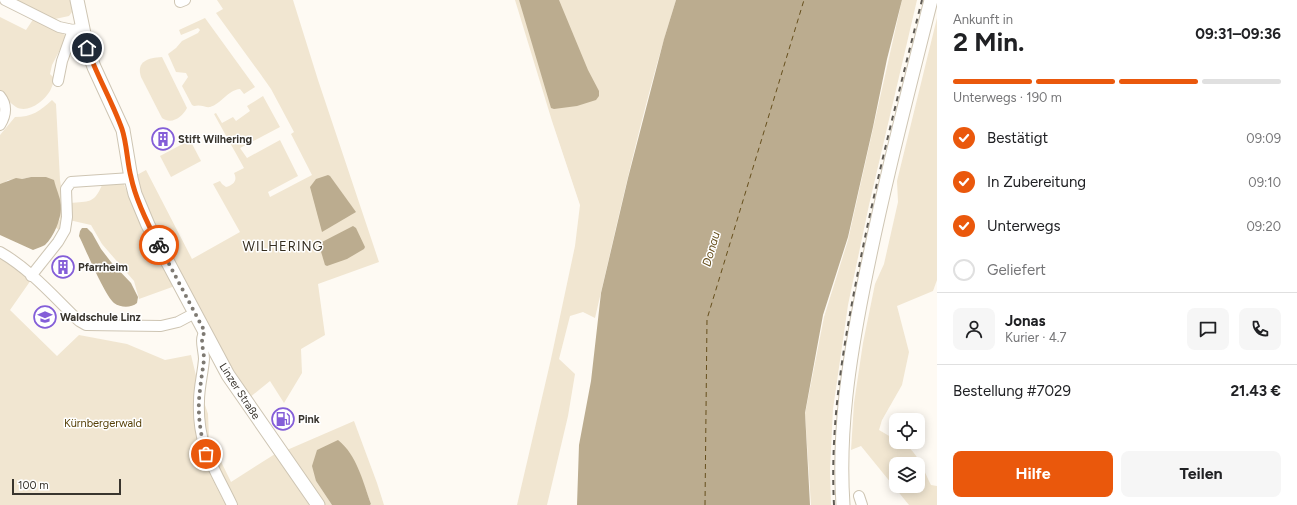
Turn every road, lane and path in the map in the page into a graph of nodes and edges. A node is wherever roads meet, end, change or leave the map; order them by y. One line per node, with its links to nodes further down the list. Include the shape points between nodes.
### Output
1 (5, 0): 6 (street, via 59,27)
2 (77, 0): 6 (main road, Linzer Straße)
3 (180, 0): 4 (street)
4 (185, 0)
5 (931, 0): 17 (main road, via 884,190 857,322 843,421)
6 (77, 29): 7 (street, via 62,61); 10 (main road, Linzer Straße, via 123,130)
7 (58, 81)
8 (0, 96): 9 (street, via 5,104 6,114)
9 (0, 125)
10 (131, 178): 12 (street, via 71,182 66,189 65,230); 13 (main road, Linzer Straße, via 148,225)
11 (0, 252): 12 (street)
12 (31, 276): 13 (street, via 86,325 161,326 178,322)
13 (195, 313): 14 (main road, Linzer Straße)
14 (205, 332): 15 (street, via 202,338 204,359 199,401 201,434 206,454); 16 (main road, Linzer Straße, via 238,390)
15 (232, 505)
16 (318, 505)
17 (843, 505)

